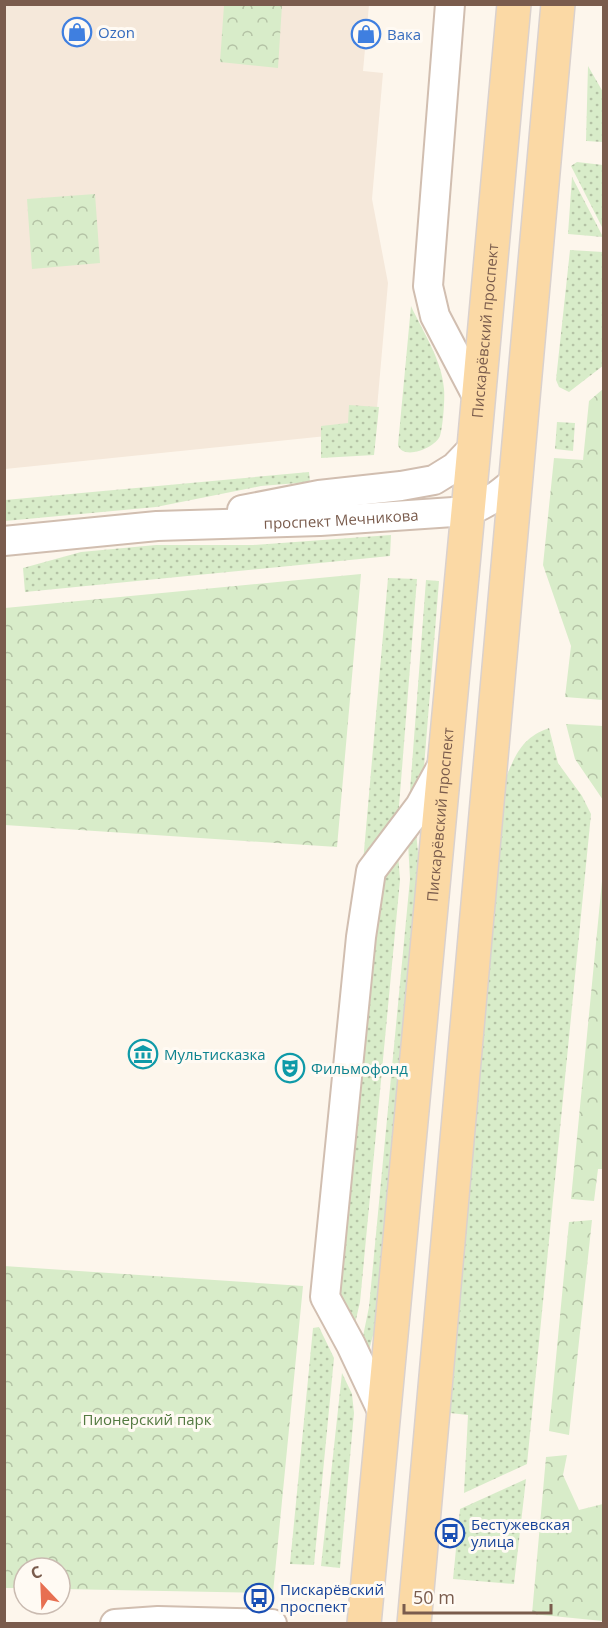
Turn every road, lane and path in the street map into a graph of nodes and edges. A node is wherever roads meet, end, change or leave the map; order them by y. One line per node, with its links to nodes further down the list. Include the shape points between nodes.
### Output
1 (450, 4): 6 (street, via 428,286 435,316)
2 (514, 4): 6 (main road, Пискарёвский проспект)
3 (558, 4): 5 (main road)
4 (574, 4): 5 (street, via 569,9)
5 (553, 64): 8 (main road)
6 (479, 400): 7 (main road, Пискарёвский проспект)
7 (474, 447): 9 (main road, Пискарёвский проспект); 10 (street, проспект Мечникова, via 455,467 434,480 319,495)
8 (515, 481): 9 (street, проспект Мечникова, via 483,506); 17 (main road)
9 (468, 511): 10 (street, проспект Мечникова); 12 (main road, Пискарёвский проспект)
10 (158, 526): 11 (street, проспект Мечникова)
11 (4, 541)
12 (445, 759): 13 (main road, Пискарёвский проспект); 13 (street, via 420,806 371,871 326,1286 325,1297)
13 (384, 1415): 16 (main road, Пискарёвский проспект)
14 (115, 1623): 15 (street)
15 (272, 1623)
16 (364, 1623)
17 (414, 1623)

